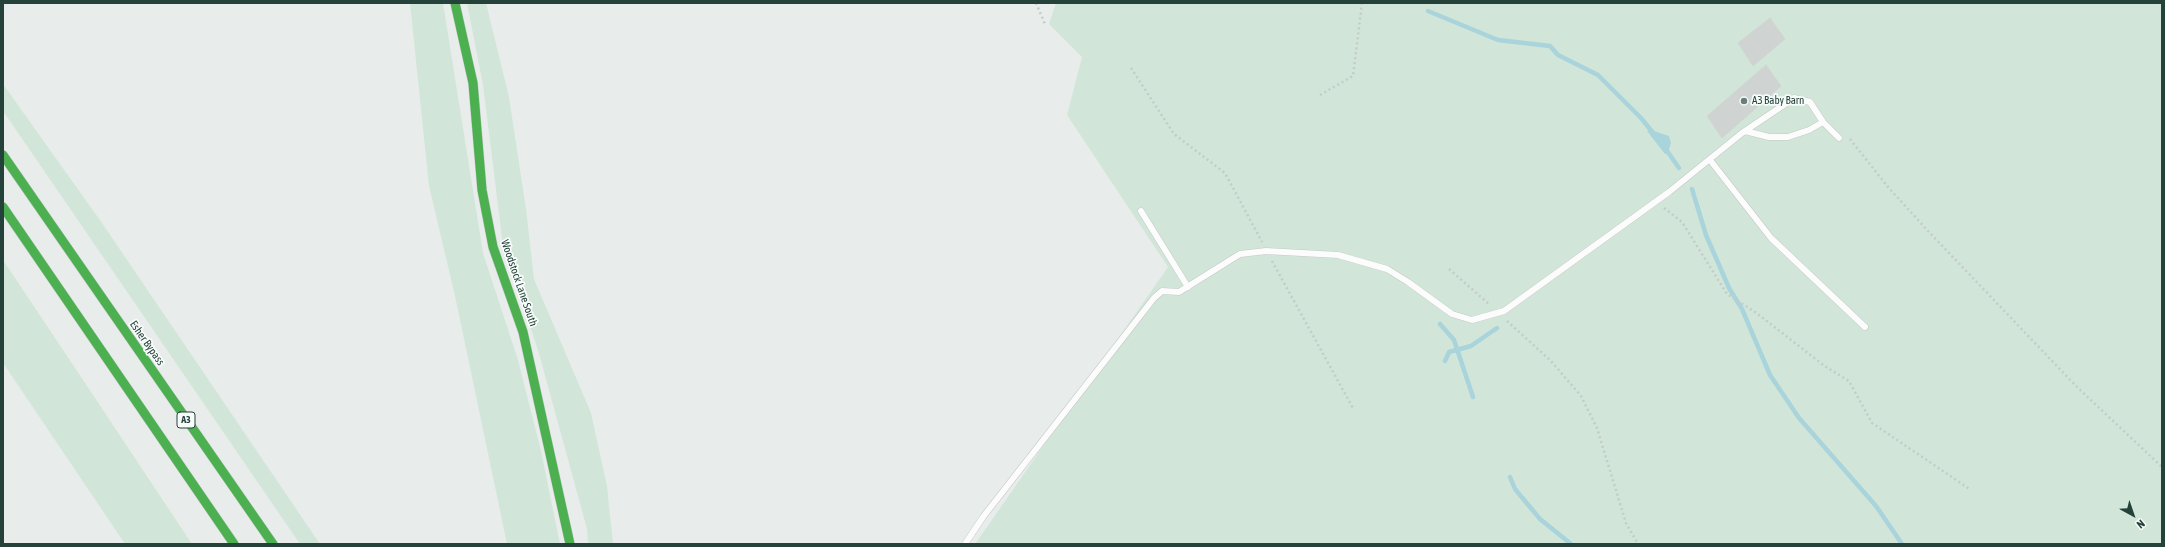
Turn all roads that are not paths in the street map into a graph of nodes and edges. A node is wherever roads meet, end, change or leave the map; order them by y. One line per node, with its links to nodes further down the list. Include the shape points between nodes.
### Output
1 (454, 3): 13 (main road, Woodstock Lane South, via 473,83 482,190 493,247 523,332)
2 (1823, 122): 3 (lane, via 1788,137 1769,137); 3 (lane, via 1810,102 1794,98); 4 (lane)
3 (1745, 131): 6 (lane)
4 (1839, 138)
5 (3, 155): 12 (main road, Esher Bypass / A3)
6 (1710, 160): 9 (lane, via 1504,311 1472,320 1452,314 1387,268 1338,256 1266,251 1240,254); 10 (lane, via 1771,238)
7 (3, 207): 11 (main road)
8 (1141, 211): 9 (lane)
9 (1188, 287): 14 (lane, via 1179,292 1162,291 1154,298 983,517)
10 (1865, 327)
11 (234, 544)
12 (273, 544)
13 (570, 544)
14 (965, 544)

